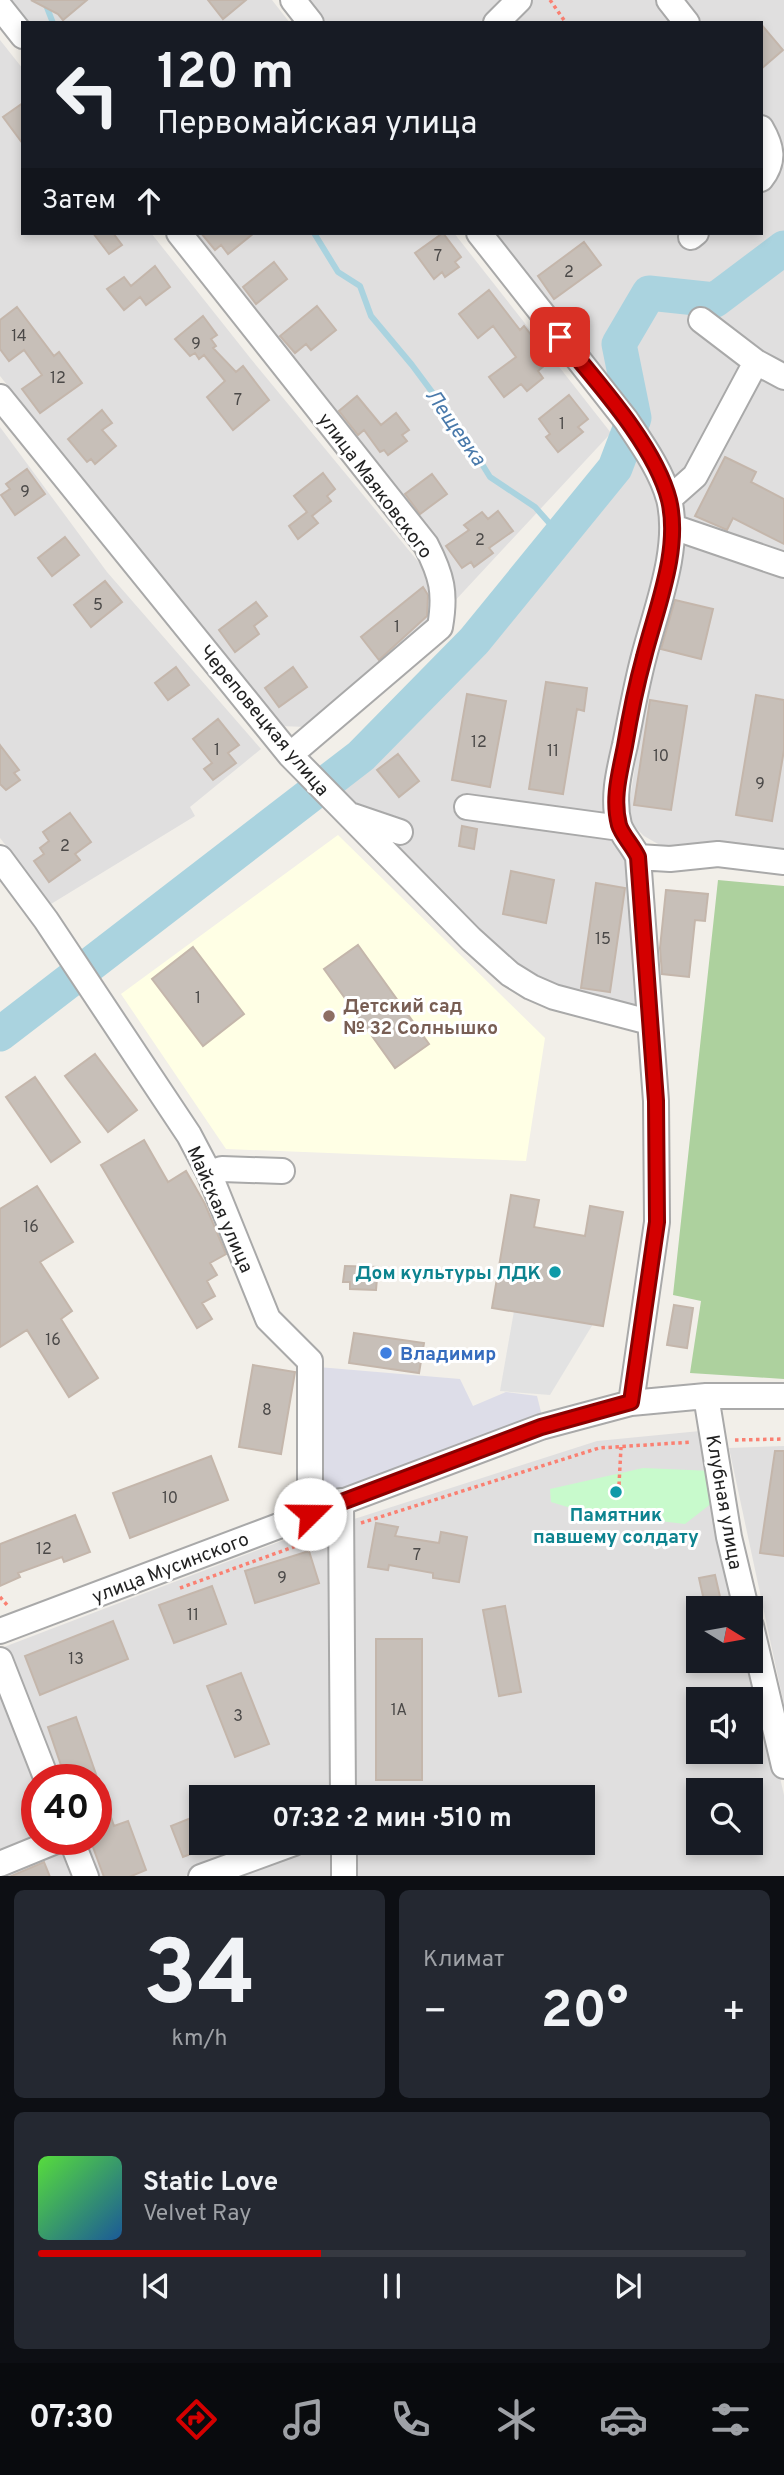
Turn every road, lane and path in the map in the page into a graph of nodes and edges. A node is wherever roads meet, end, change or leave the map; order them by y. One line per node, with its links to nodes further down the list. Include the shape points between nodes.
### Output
1 (293, 0): 6 (street)
2 (519, 0): 7 (street)
3 (550, 0): 8 (path)
4 (669, 0): 9 (street)
5 (0, 7): 10 (street)
6 (309, 21)
7 (498, 21)
8 (565, 21)
9 (685, 21)
10 (21, 33)
11 (763, 132): 12 (street, via 772,154)
12 (763, 175)
13 (181, 235): 22 (street, улица Маяковского, via 426,545 440,572 445,601 440,627)
14 (481, 235): 19 (street, via 626,420)
15 (701, 320): 16 (street)
16 (756, 362): 17 (street); 19 (street, via 695,476)
17 (784, 377)
18 (0, 397): 22 (street, Череповецкая улица)
19 (669, 499): 20 (street)
20 (673, 527): 21 (street); 25 (street, via 671,555 637,682 617,781)
21 (784, 565)
22 (290, 755): 24 (street, Череповецкая улица)
23 (467, 807): 25 (street)
24 (346, 813): 26 (street); 30 (street, Череповецкая улица, via 510,974 554,997)
25 (620, 828): 27 (street)
26 (400, 832)
27 (638, 857): 29 (street, via 718,854); 30 (street)
28 (0, 858): 32 (street, Майская улица, via 189,1135)
29 (784, 862)
30 (649, 1022): 35 (street, via 656,1101 657,1222)
31 (282, 1171): 32 (street, via 222,1169)
32 (209, 1173): 41 (street, Майская улица, via 268,1319 310,1361)
33 (706, 1396): 34 (street, улица Мусинского); 35 (street, улица Мусинского); 37 (street, Клубная улица)
34 (784, 1396)
35 (631, 1402): 40 (street, улица Мусинского, via 541,1427)
36 (784, 1439): 37 (path)
37 (713, 1440): 38 (path); 44 (street, Клубная улица)
38 (621, 1447): 39 (path); 42 (path, via 598,1448)
39 (620, 1485)
40 (341, 1501): 41 (street, улица Мусинского); 42 (street)
41 (310, 1514): 45 (street, улица Мусинского)
42 (341, 1530): 43 (path); 50 (street)
43 (171, 1592)
44 (743, 1596)
45 (0, 1631)
46 (0, 1660): 48 (street)
47 (762, 1673): 49 (street)
48 (41, 1764)
49 (784, 1766)
50 (343, 1785)
51 (22, 1855): 55 (street)
52 (77, 1855): 56 (street)
53 (261, 1855): 57 (street)
54 (344, 1855): 58 (street)
55 (0, 1864)
56 (86, 1876)
57 (204, 1876)
58 (344, 1876)

